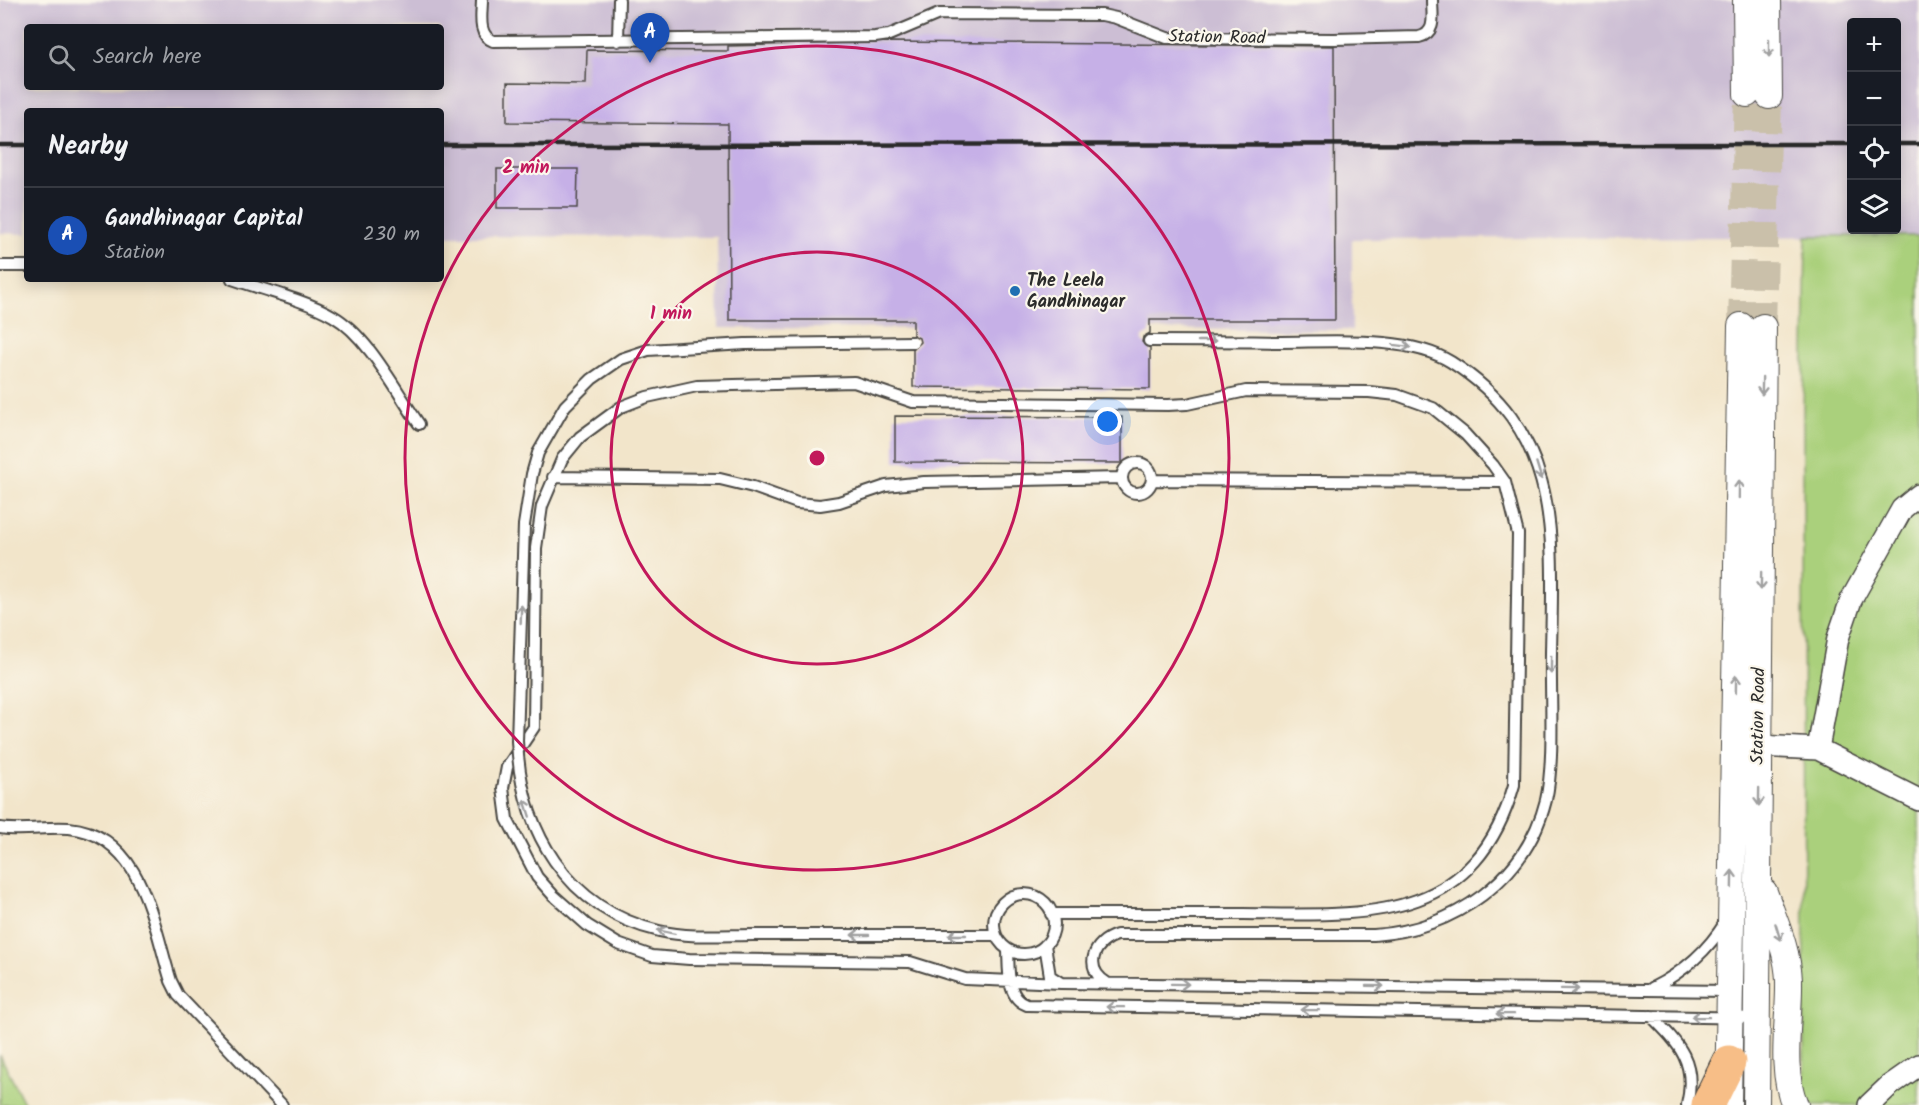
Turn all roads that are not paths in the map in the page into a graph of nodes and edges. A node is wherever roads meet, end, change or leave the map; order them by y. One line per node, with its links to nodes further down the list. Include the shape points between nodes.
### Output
1 (483, 0): 6 (lane, via 482,29 493,41)
2 (619, 0): 6 (lane)
3 (1432, 0): 6 (lane, Station Road, via 1432,28 1419,37 1167,38 1102,15 939,14 875,37)
4 (1746, 0): 5 (street, one-way to 4, via 1758,95)
5 (1768, 0)
6 (618, 41)
7 (0, 266): 8 (lane)
8 (24, 266)
9 (240, 282): 12 (lane, via 332,315 350,329)
10 (1149, 341): 30 (lane, one-way to 30, via 1340,342 1419,348 1450,362 1490,392 1524,433 1539,469 1552,528 1549,780 1537,823 1505,876 1477,901 1435,922 1412,930 1374,935 1126,934 1110,937 1094,953 1095,971)
11 (913, 342): 25 (lane, one-way to 11, bridge, via 680,935 628,920 574,884 543,844 524,798 519,772 524,525 538,453 565,406 592,379 648,350 734,344)
12 (419, 424)
13 (553, 477): 14 (lane, via 720,479 797,503 820,505 886,486 924,482); 16 (lane, via 562,459 588,430 621,407 647,396 697,386 854,382 913,402 1168,405 1246,391 1369,392 1397,396 1433,408 1465,434); 28 (lane, via 542,506 536,548 534,727 507,767 502,788 507,819 537,877 553,895 610,939 652,956 910,962 965,979)
14 (1122, 478): 15 (lane, via 1125,488 1138,493 1148,489); 15 (lane, via 1125,469 1138,463 1147,466)
15 (1152, 480): 16 (lane)
16 (1505, 482): 24 (lane, via 1518,534 1514,785 1498,830 1485,852 1465,872 1415,901 1362,914)
17 (1919, 495): 19 (street, via 1902,509 1851,600 1838,638)
18 (1759, 746): 19 (street); 22 (street, Station Road, one-way to 22); 23 (street, Station Road, one-way to 18, via 1752,327)
19 (1818, 749): 20 (street)
20 (1919, 800)
21 (0, 828): 38 (lane, via 68,828 98,836 115,847 138,879 178,995)
22 (1758, 878): 32 (street, Station Road); 44 (street, one-way to 44, via 1778,930 1789,979 1787,1056)
23 (1732, 912): 31 (lane, via 1691,963); 32 (street)
24 (1051, 914): 25 (lane, via 1043,901 1034,896 1015,895 999,906 994,925); 26 (lane, via 1053,927)
25 (996, 935): 27 (lane)
26 (1045, 945): 27 (lane, via 1028,953); 29 (lane, via 1050,976)
27 (1008, 950): 28 (lane)
28 (1011, 982): 29 (lane); 33 (lane, one-way to 28, via 1027,1005 1019,1003)
29 (1061, 983): 30 (lane)
30 (1107, 983): 31 (lane, one-way to 31)
31 (1649, 990): 32 (lane)
32 (1744, 991): 34 (street); 35 (street, Station Road)
33 (1651, 1016): 34 (lane, one-way to 33); 39 (lane, via 1676,1041 1687,1061)
34 (1730, 1017): 35 (lane); 37 (street)
35 (1758, 1018): 37 (street, Station Road)
36 (1919, 1065): 45 (street)
37 (1743, 1068): 40 (main road); 41 (street); 42 (street, Station Road); 43 (street)
38 (282, 1105)
39 (1688, 1105)
40 (1708, 1105)
41 (1728, 1105)
42 (1756, 1105)
43 (1769, 1105)
44 (1795, 1105)
45 (1869, 1105)

